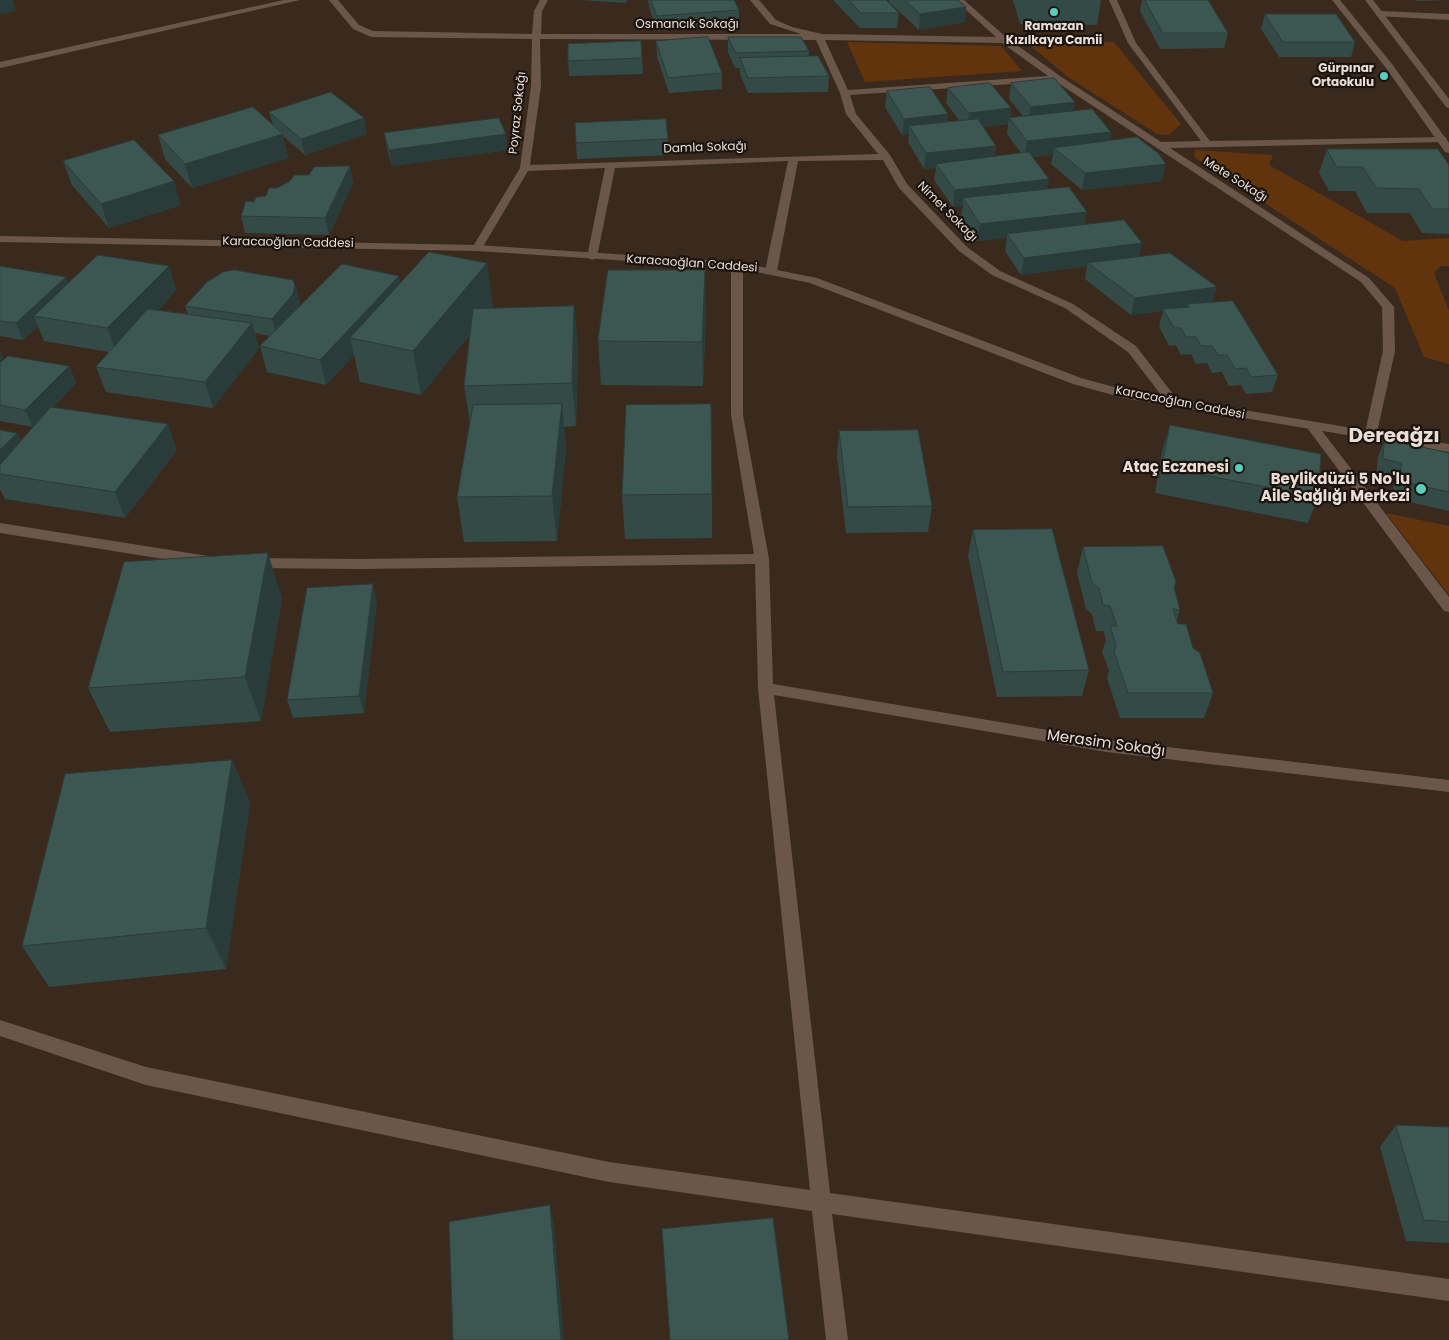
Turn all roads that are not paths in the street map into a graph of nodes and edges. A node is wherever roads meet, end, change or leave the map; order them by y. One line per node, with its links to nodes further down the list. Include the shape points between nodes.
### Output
1 (296, 0): 14 (street)
2 (333, 0): 12 (street, Osmancık Sokağı, via 356,27 370,34)
3 (544, 0): 12 (street, Poyraz Sokağı, via 538,11)
4 (754, 0): 11 (street, via 773,22)
5 (959, 0): 13 (street, Mete Sokağı)
6 (1114, 0): 19 (street, via 1132,43)
7 (1336, 0): 18 (street)
8 (1369, 0): 9 (street)
9 (1380, 14): 10 (street); 17 (street)
10 (1449, 17)
11 (819, 36): 12 (street, Osmancık Sokağı); 13 (street, Osmancık Sokağı); 16 (street, Nimet Sokağı)
12 (536, 38): 25 (street, Poyraz Sokağı, via 536,86)
13 (1004, 40): 15 (street, Mete Sokağı)
14 (0, 64)
15 (1057, 78): 16 (street); 20 (street, Mete Sokağı)
16 (845, 93): 22 (street, Nimet Sokağı, via 851,114)
17 (1449, 105)
18 (1442, 139): 19 (street); 21 (street)
19 (1207, 143): 20 (street)
20 (1157, 145): 33 (street, Mete Sokağı, via 1365,280 1388,307 1389,351)
21 (1449, 150)
22 (886, 157): 23 (street, Damla Sokağı); 31 (street, Nimet Sokağı, via 903,186 963,249 996,273 1069,306 1132,349)
23 (794, 158): 24 (street, Damla Sokağı); 30 (street)
24 (611, 164): 25 (street, Damla Sokağı); 28 (street)
25 (525, 168): 27 (street, Poyraz Sokağı)
26 (0, 239): 27 (street, Karacaoğlan Caddesi)
27 (477, 248): 28 (street, Karacaoğlan Caddesi)
28 (592, 257): 29 (street, Karacaoğlan Caddesi)
29 (737, 265): 30 (street, Karacaoğlan Caddesi); 36 (street, via 737,415)
30 (770, 271): 31 (street, Karacaoğlan Caddesi, via 813,280 1078,381 1128,395)
31 (1172, 401): 32 (street, Karacaoğlan Caddesi)
32 (1312, 426): 33 (street, Karacaoğlan Caddesi); 37 (street)
33 (1370, 436): 34 (street, Karacaoğlan Caddesi)
34 (1449, 448)
35 (0, 528): 36 (street, via 230,563)
36 (762, 558): 38 (street)
37 (1449, 607)
38 (766, 688): 39 (street, Merasim Sokağı, via 1107,746); 41 (street)
39 (1449, 786)
40 (0, 1028): 41 (street, via 146,1076 609,1172)
41 (820, 1202): 42 (street); 43 (street)
42 (1449, 1290)
43 (837, 1340)

